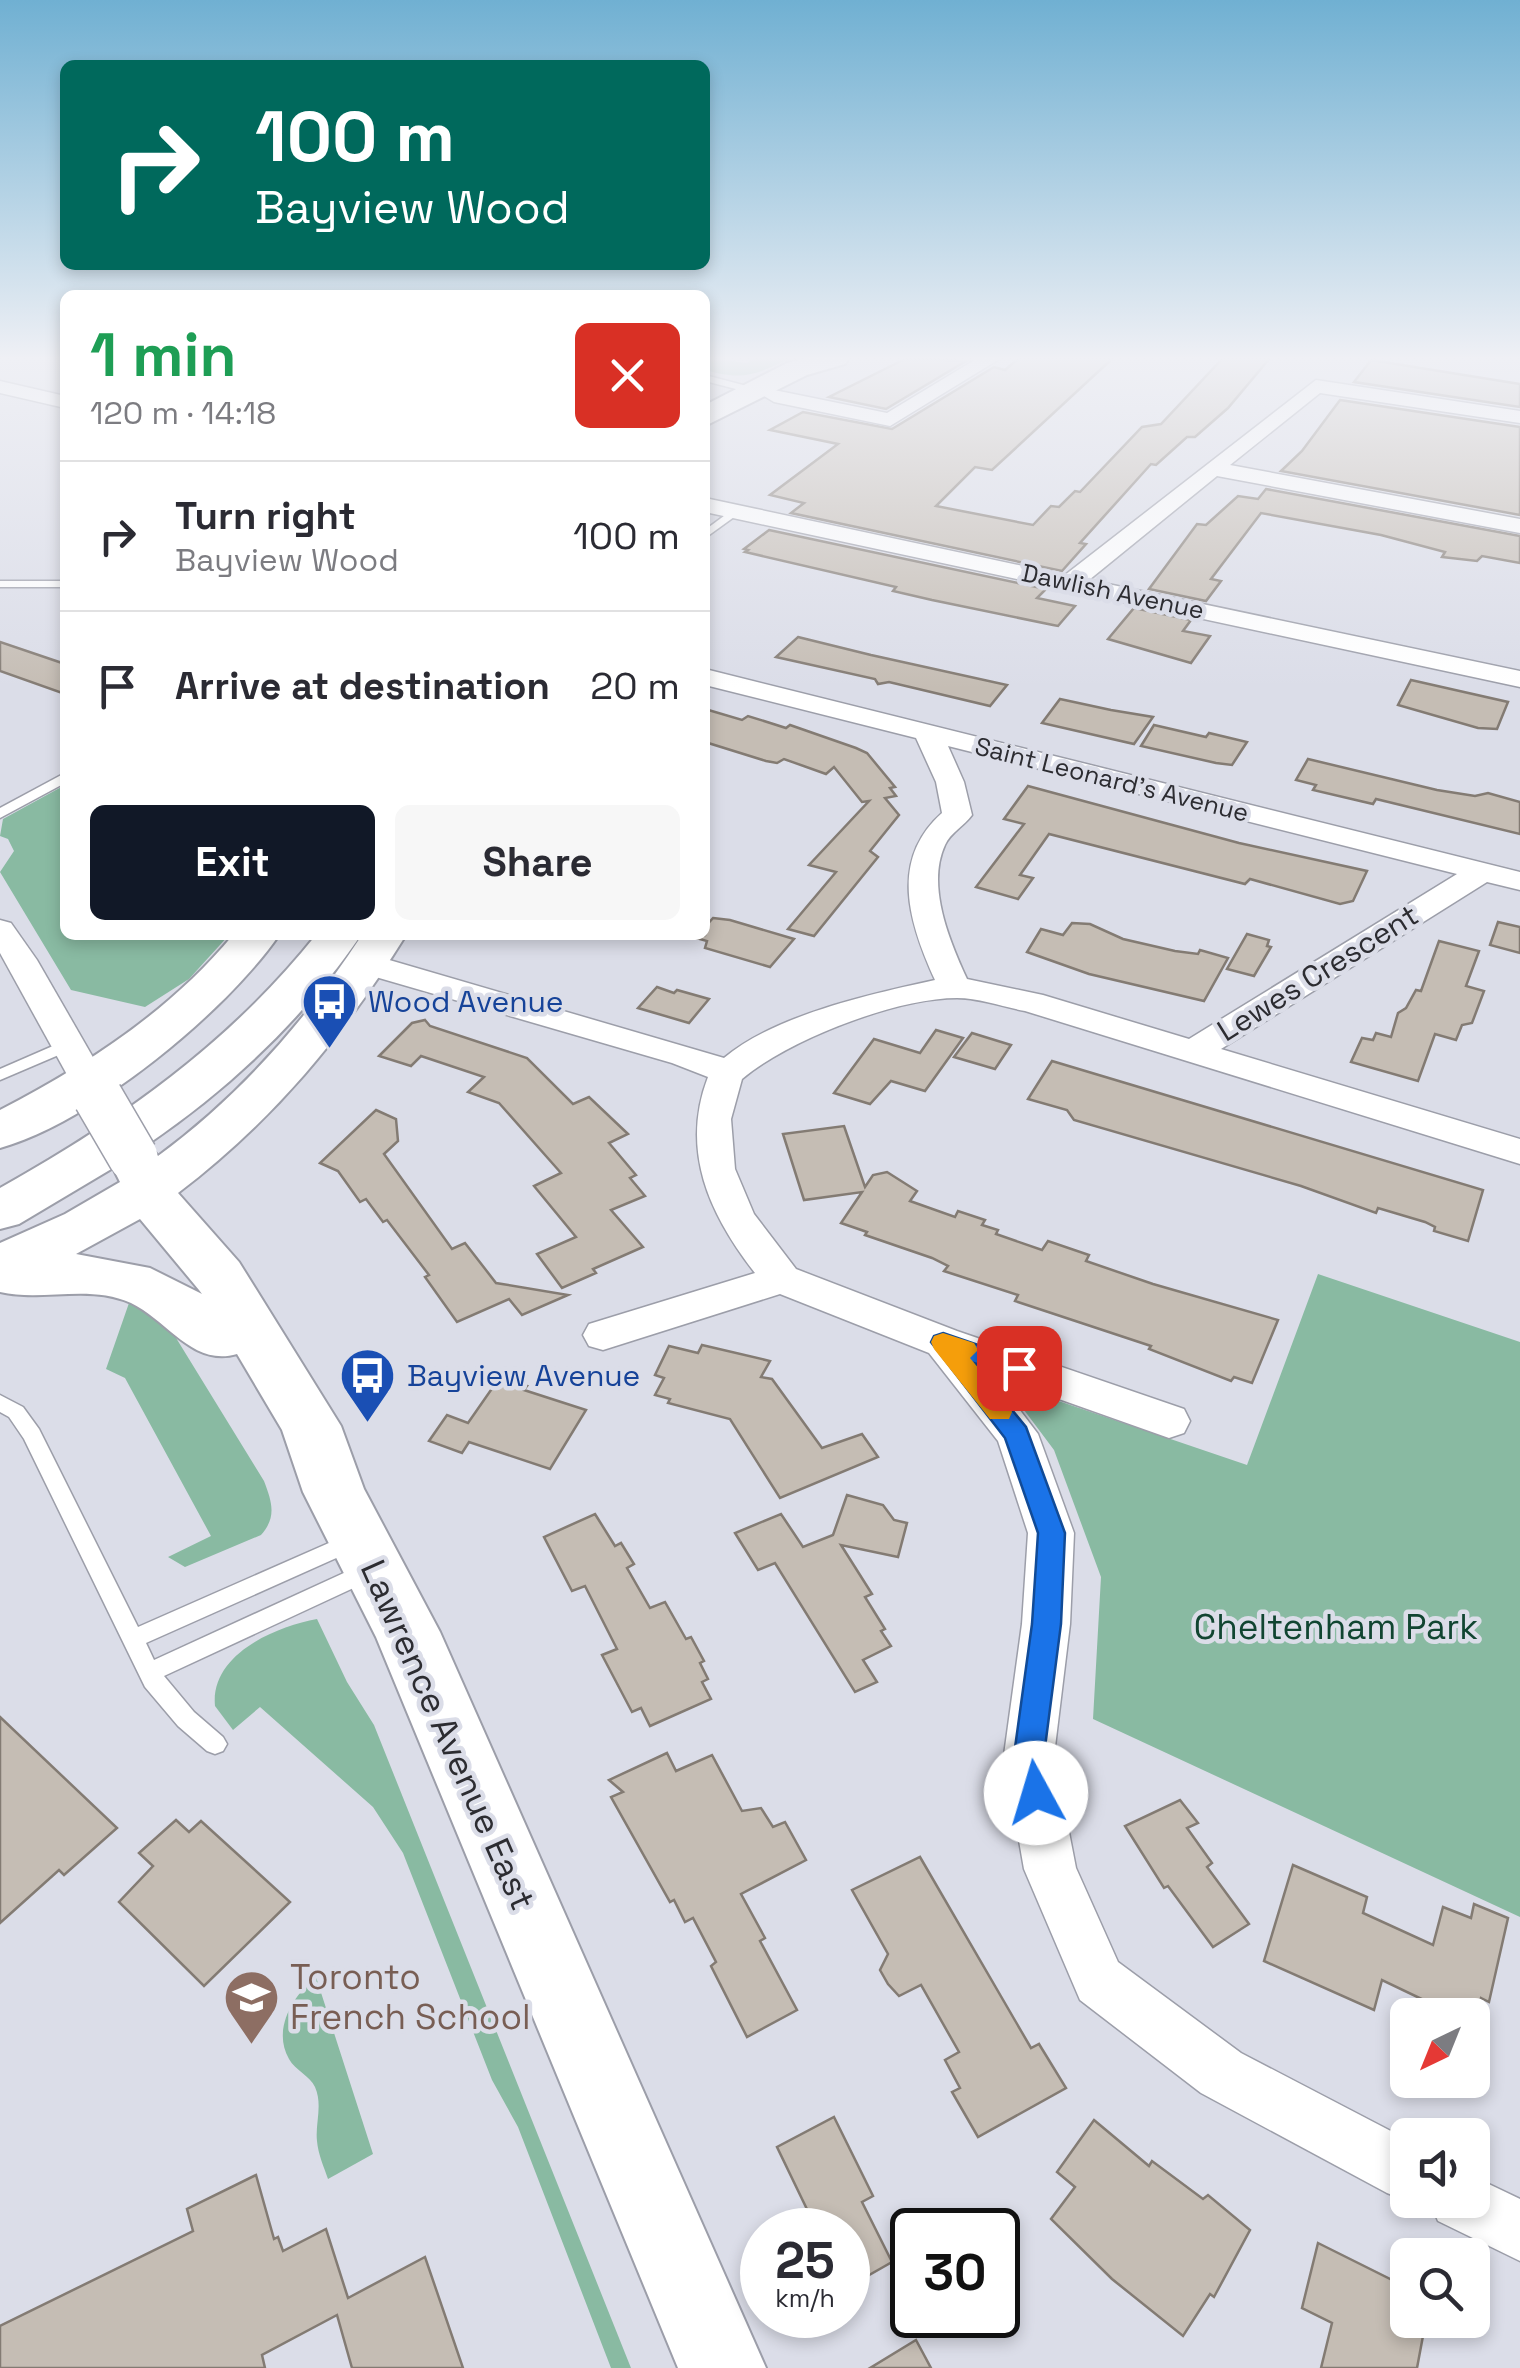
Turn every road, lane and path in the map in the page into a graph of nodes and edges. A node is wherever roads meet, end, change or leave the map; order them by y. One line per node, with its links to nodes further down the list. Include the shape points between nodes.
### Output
1 (1215, 469): 4 (street); 6 (street)
2 (710, 506): 3 (street, Dawlish Avenue)
3 (736, 512): 5 (lane); 6 (street, Dawlish Avenue)
4 (1520, 526)
5 (710, 531)
6 (1072, 582): 10 (street, Dawlish Avenue)
7 (0, 584): 8 (lane)
8 (60, 584)
9 (710, 677): 11 (street, Saint Leonard's Avenue)
10 (1520, 679)
11 (928, 733): 14 (street, Saint Leonard's Avenue); 20 (street, via 957,815 930,842 925,884 935,948)
12 (60, 779): 13 (lane)
13 (0, 814)
14 (1482, 872): 15 (street, Saint Leonard's Avenue); 21 (street, Lewes Crescent)
15 (1520, 881)
16 (0, 930): 23 (street, Lawrence Avenue East)
17 (253, 940): 23 (main road, via 174,1021)
18 (297, 940): 27 (main road, via 216,1028 148,1085)
19 (363, 945): 22 (street); 28 (main road, via 311,1043 266,1090); 29 (main road, via 284,1003 194,1085)
20 (955, 988): 21 (street, Lewes Crescent, via 1031,1002); 22 (street, Lewes Crescent, via 904,994 806,1030)
21 (1192, 1052): 26 (street)
22 (728, 1072): 32 (street, via 710,1120 716,1172 753,1248)
23 (85, 1074): 24 (lane, via 46,1051); 25 (main road); 28 (main road, Lawrence Avenue East, bridge)
24 (0, 1075)
25 (0, 1131)
26 (1520, 1152)
27 (0, 1178)
28 (146, 1182): 30 (main road, via 113,1211); 34 (main road, Lawrence Avenue East, via 177,1270); 38 (main road, Lawrence Avenue East, via 219,1276 270,1357 311,1426)
29 (0, 1212)
30 (0, 1266)
31 (0, 1275): 34 (main road, via 83,1271 140,1286 166,1297)
32 (782, 1279): 33 (street); 35 (street)
33 (604, 1335)
34 (218, 1338): 38 (main road, Lawrence Avenue East)
35 (943, 1342): 37 (street); 42 (street, via 1017,1434 1051,1533 1029,1755 1050,1869 1098,1981 1221,2074)
36 (0, 1404): 39 (lane, via 16,1412 32,1435)
37 (1170, 1421)
38 (356, 1533): 39 (lane); 40 (lane); 45 (main road, Lawrence Avenue East, via 407,1632)
39 (133, 1639): 40 (lane)
40 (150, 1672): 41 (lane)
41 (215, 1744)
42 (1390, 2163)
43 (1490, 2215): 44 (street)
44 (1520, 2230)
45 (722, 2368)

